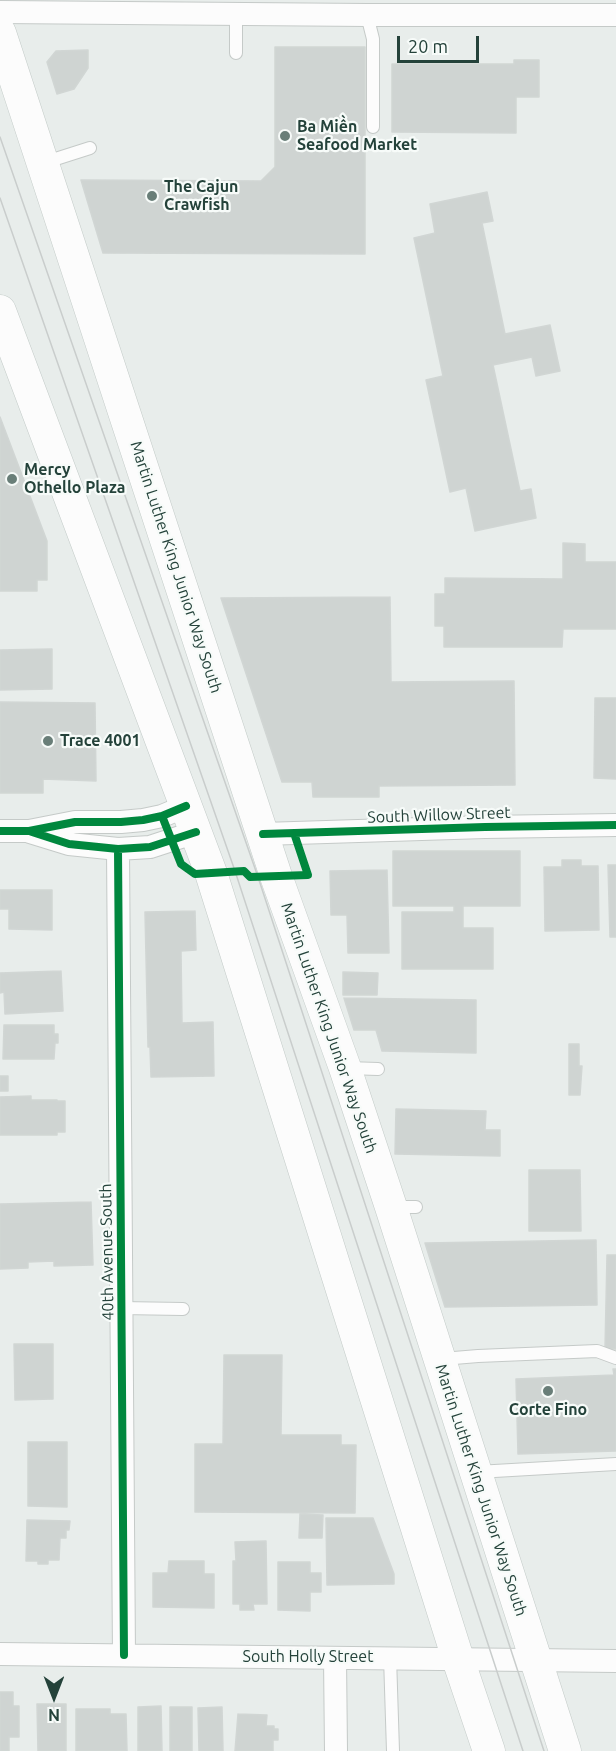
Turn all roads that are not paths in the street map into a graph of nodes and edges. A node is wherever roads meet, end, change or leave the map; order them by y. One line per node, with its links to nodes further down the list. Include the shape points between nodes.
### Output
1 (366, 8): 2 (street); 4 (street); 7 (lane, via 374,39)
2 (228, 9): 3 (street); 6 (lane)
3 (0, 12)
4 (616, 15)
5 (0, 33): 9 (main road, Martin Luther King Junior Way South)
6 (236, 53)
7 (373, 127)
8 (90, 148): 9 (lane)
9 (43, 163): 15 (main road, Martin Luther King Junior Way South)
10 (0, 311): 11 (main road)
11 (191, 819): 14 (street, via 162,816 121,822 75,822); 16 (street, via 150,847); 29 (main road, via 215,884)
12 (616, 825): 15 (street, South Willow Street)
13 (0, 831): 14 (street)
14 (29, 831): 16 (street, via 69,844)
15 (263, 834): 17 (main road, Martin Luther King Junior Way South)
16 (118, 849): 19 (street, 40th Avenue South)
17 (345, 1068): 18 (lane); 22 (main road, Martin Luther King Junior Way South, via 404,1207)
18 (378, 1069)
19 (121, 1308): 20 (lane); 26 (street, 40th Avenue South)
20 (183, 1309)
21 (616, 1358): 22 (lane, via 597,1351)
22 (440, 1360): 24 (main road, Martin Luther King Junior Way South)
23 (616, 1464): 24 (lane)
24 (475, 1472): 30 (main road, Martin Luther King Junior Way South)
25 (0, 1654): 26 (street, South Holly Street)
26 (124, 1655): 28 (street, South Holly Street)
27 (390, 1657): 28 (street, South Holly Street); 29 (street, South Holly Street); 33 (lane)
28 (335, 1658): 32 (street)
29 (458, 1659): 30 (street, South Holly Street); 34 (main road)
30 (536, 1661): 31 (street, South Holly Street); 35 (main road, Martin Luther King Junior Way South)
31 (616, 1661)
32 (336, 1751)
33 (393, 1751)
34 (489, 1751)
35 (566, 1751)

